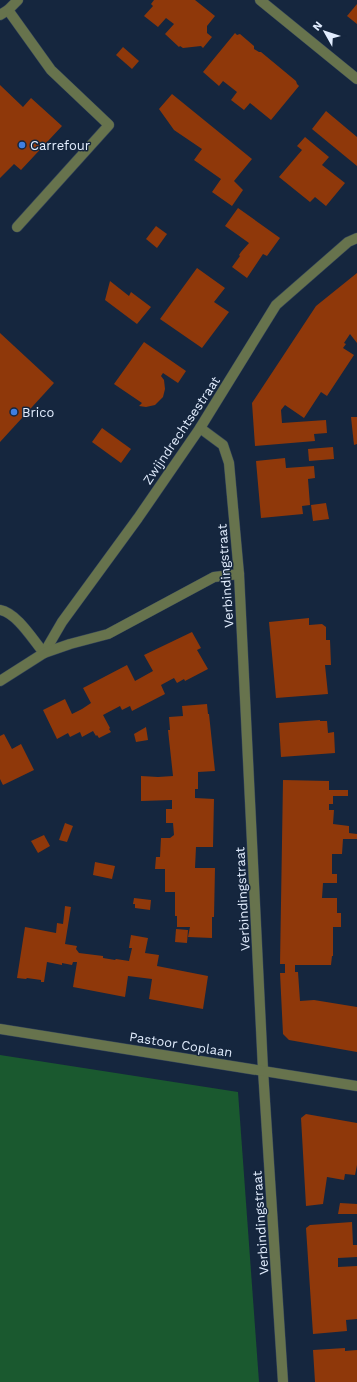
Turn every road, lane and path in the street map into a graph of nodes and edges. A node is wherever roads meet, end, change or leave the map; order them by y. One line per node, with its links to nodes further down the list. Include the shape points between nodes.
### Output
1 (18, 0): 3 (street)
2 (260, 0): 4 (street)
3 (4, 12): 5 (street, via 51,70 109,125)
4 (357, 79)
5 (18, 227)
6 (357, 238): 7 (street, Zwijndrechtsestraat, via 348,242 276,305)
7 (200, 428): 8 (street, Verbindingstraat, via 223,445 229,463); 10 (street, Zwijndrechtsestraat, via 62,622)
8 (239, 574): 10 (street, Zwijndrechtsestraat, via 214,577 108,634); 13 (street, Verbindingstraat)
9 (0, 610): 10 (street, via 17,620)
10 (44, 653): 11 (street, Zwijndrechtsestraat)
11 (0, 681)
12 (0, 1029): 13 (street, Pastoor Coplaan)
13 (264, 1070): 14 (street, Pastoor Coplaan); 15 (street, Verbindingstraat)
14 (357, 1086)
15 (283, 1382)

